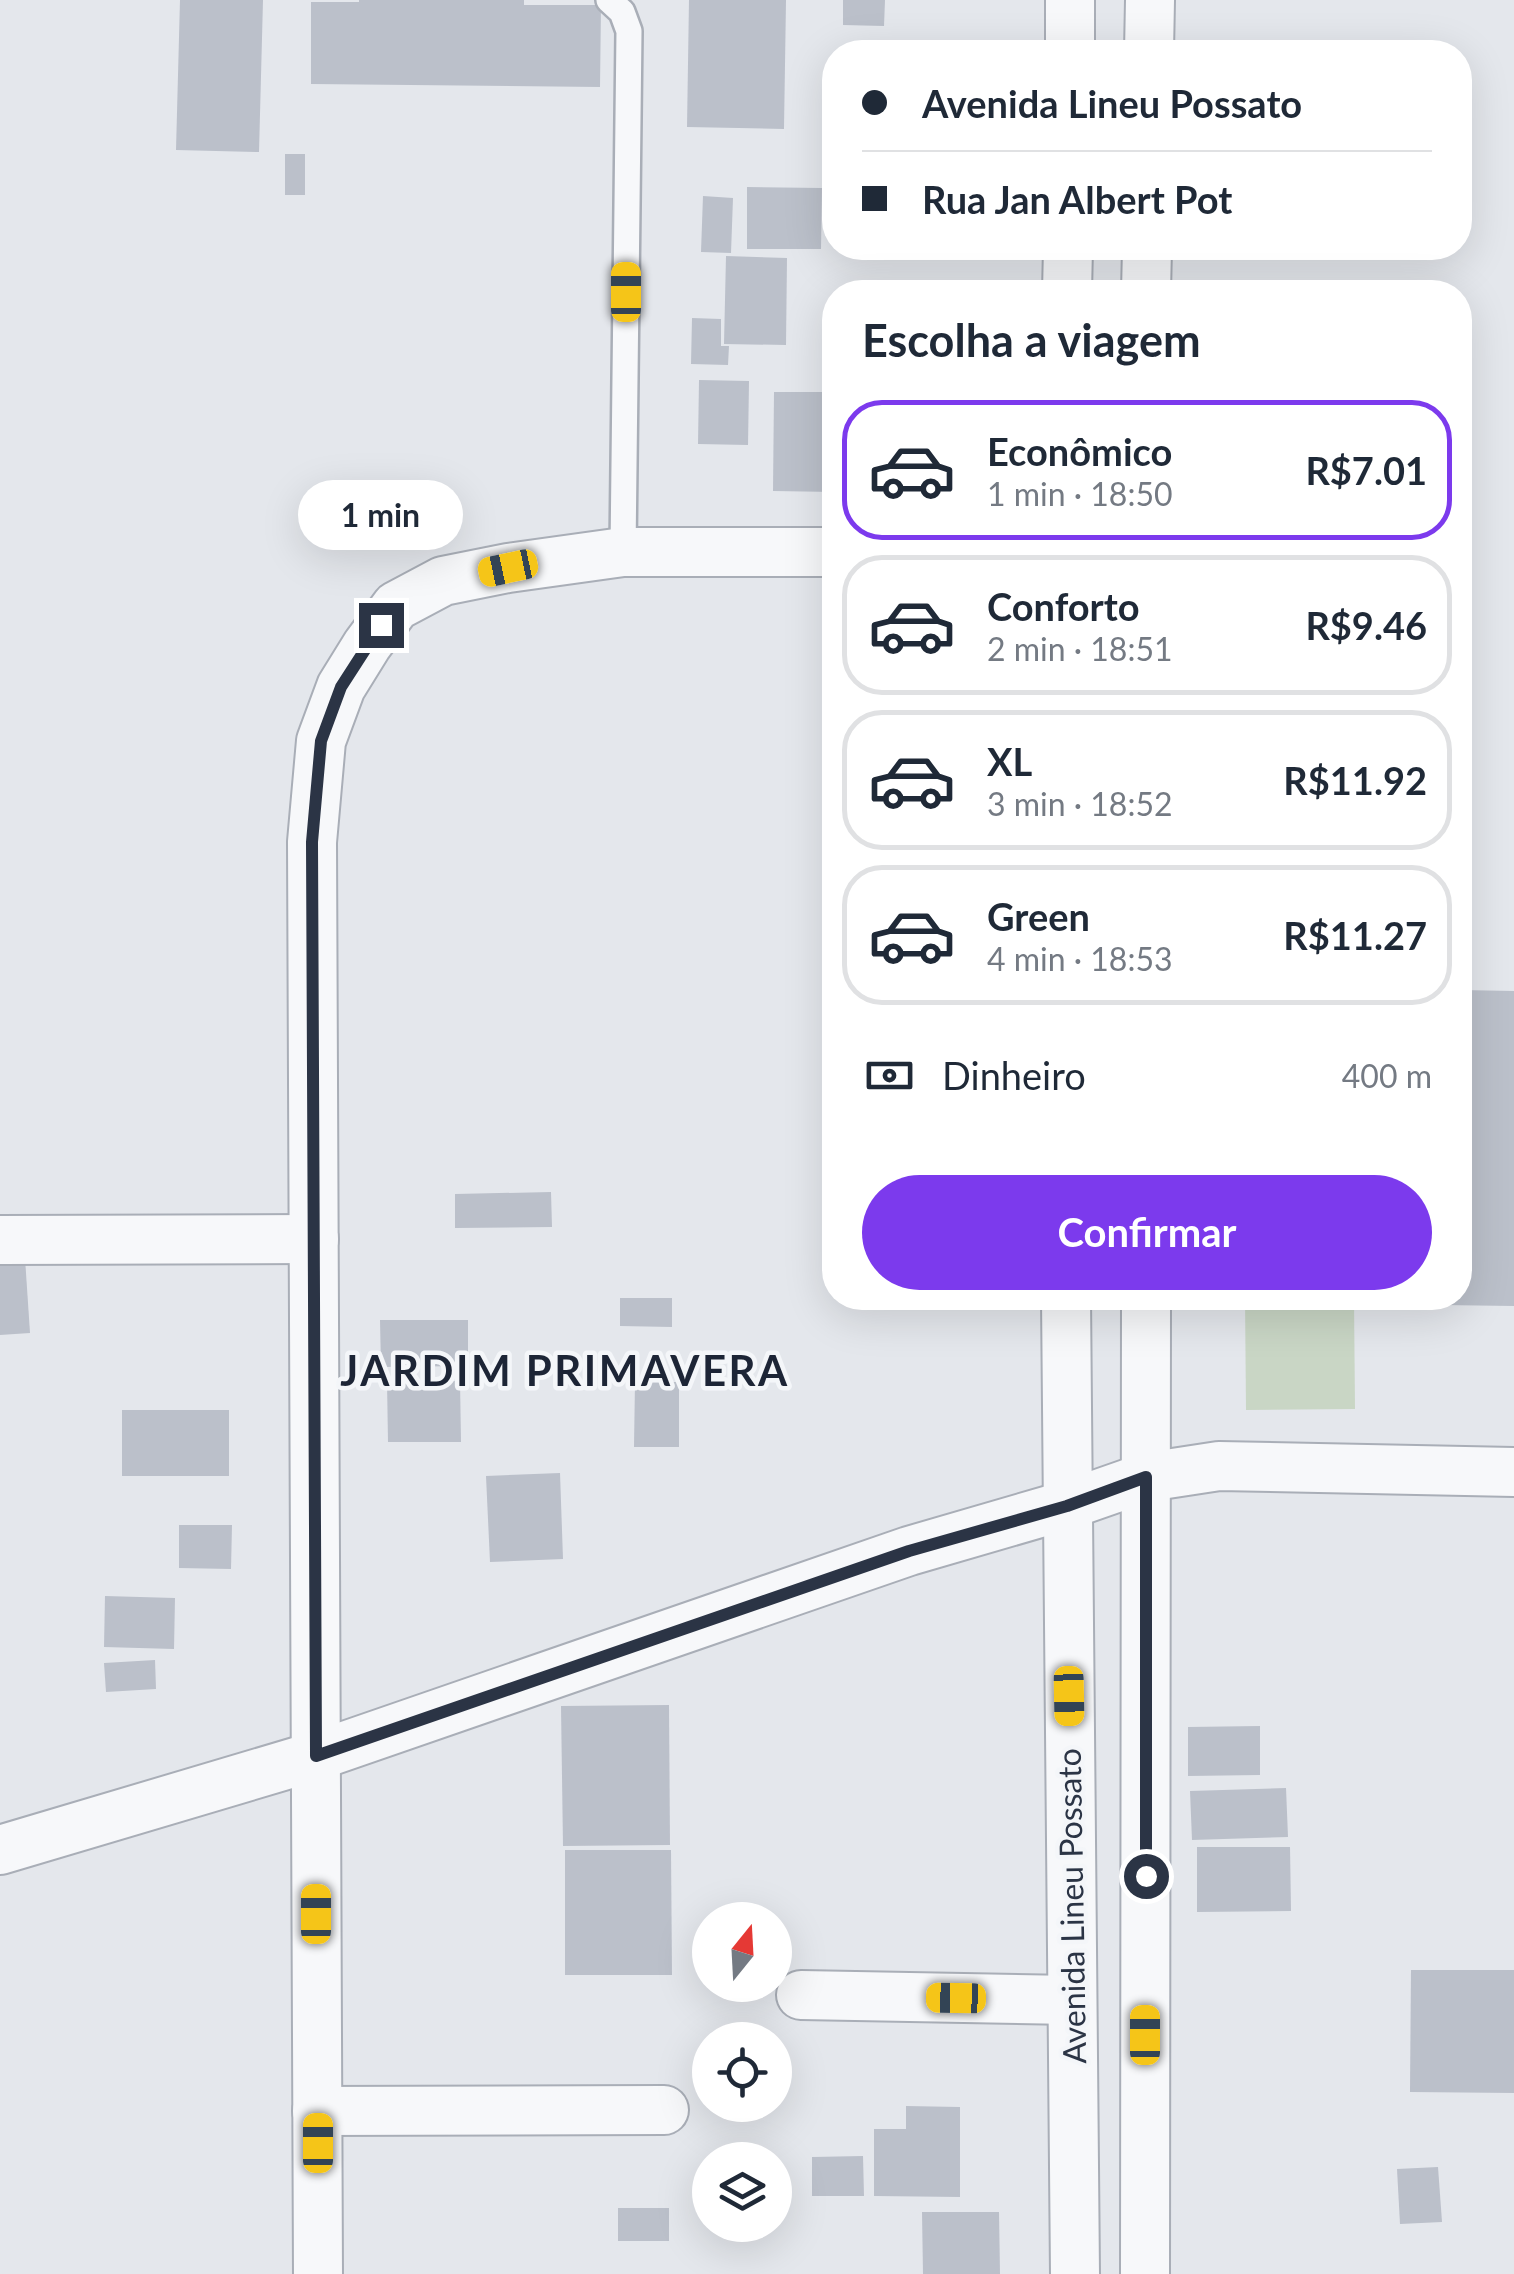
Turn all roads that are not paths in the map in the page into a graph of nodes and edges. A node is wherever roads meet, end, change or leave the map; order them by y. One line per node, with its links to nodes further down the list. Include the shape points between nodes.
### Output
1 (610, 0): 6 (lane, via 630,31)
2 (1070, 0): 4 (street)
3 (1150, 0): 5 (street)
4 (1070, 40)
5 (1149, 40)
6 (623, 552): 7 (street); 9 (street, via 443,581 396,606 341,687 321,741 312,842)
7 (822, 552)
8 (0, 1240): 9 (street)
9 (314, 1240): 15 (street)
10 (1066, 1310): 14 (street, Avenida Lineu Possato)
11 (1146, 1310): 13 (street)
12 (1514, 1472): 13 (street, via 1219,1466)
13 (1146, 1477): 14 (street); 23 (street)
14 (1067, 1506): 15 (street, via 909,1551); 18 (street, Avenida Lineu Possato)
15 (316, 1756): 16 (street); 20 (street)
16 (0, 1850)
17 (801, 1995): 18 (street)
18 (1072, 2000): 22 (street, Avenida Lineu Possato)
19 (664, 2110): 20 (street)
20 (317, 2111): 21 (street)
21 (318, 2274)
22 (1076, 2274)
23 (1145, 2274)

